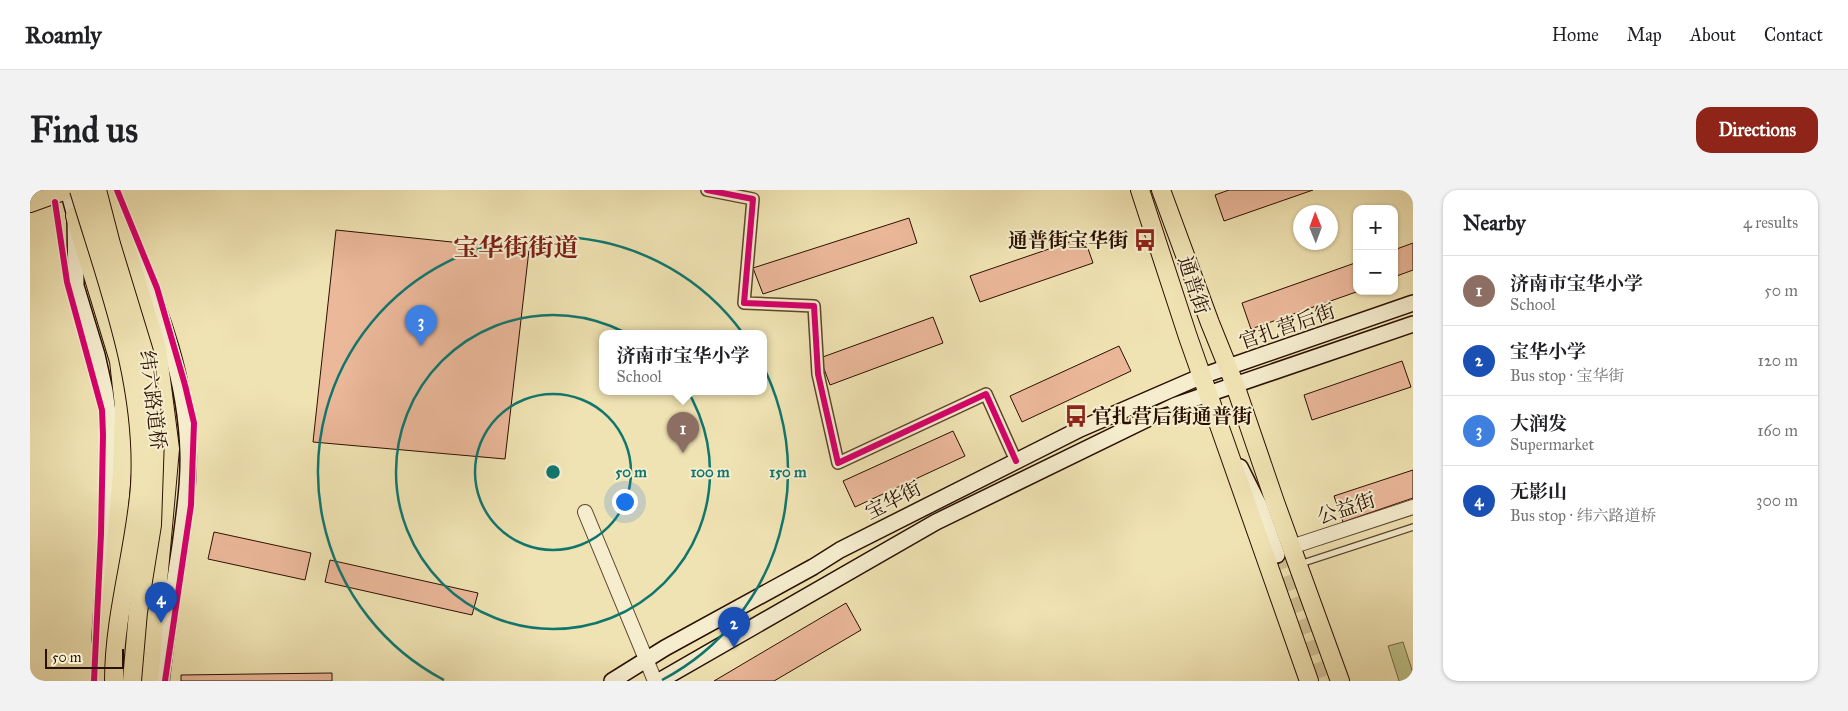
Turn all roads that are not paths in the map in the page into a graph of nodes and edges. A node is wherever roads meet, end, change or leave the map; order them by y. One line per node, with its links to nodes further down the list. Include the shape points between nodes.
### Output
1 (34, 190): 5 (main road)
2 (707, 190): 18 (street, via 752,199 744,303 814,306 818,374 838,463 986,394)
3 (1140, 190): 14 (main road, 通普街)
4 (1161, 190): 13 (main road, 通普街)
5 (30, 192)
6 (71, 192): 7 (lane); 8 (main road); 9 (lane); 10 (main road); 27 (main road, 纬六路道桥, bridge, via 124,342 137,405 140,485)
7 (103, 192): 28 (main road, 纬六路道桥, bridge, via 111,244 144,352 155,438 152,525 138,612); 29 (main road, via 157,348 170,449); 30 (main road, via 147,280 168,339 184,403 188,452 184,512)
8 (30, 203)
9 (49, 205)
10 (75, 216): 25 (main road, via 76,286 97,355 110,426 109,513); 26 (main road, via 119,361 124,406 122,472)
11 (1413, 303): 13 (main road, 官扎营后街)
12 (1413, 324): 15 (main road, 官扎营后街)
13 (1228, 367): 14 (main road, 官扎营后街); 15 (main road, 通普街)
14 (1202, 376): 16 (main road, 通普街); 18 (main road, 宝华街, via 1080,428)
15 (1235, 385): 16 (main road, 宝华街); 22 (main road, 通普街)
16 (1208, 394): 17 (main road, 通普街); 33 (main road, 宝华街, via 1176,405 936,522)
17 (1218, 423): 22 (main road); 34 (main road, 通普街)
18 (1016, 460): 24 (main road, 宝华街, via 840,550)
19 (1413, 507): 22 (street, 公益街)
20 (585, 512): 24 (street)
21 (1413, 526): 23 (lane)
22 (1284, 551): 23 (main road, 通普街)
23 (1298, 565): 35 (main road, 通普街)
24 (646, 660): 31 (main road, 宝华街); 32 (street)
25 (98, 681)
26 (105, 681)
27 (114, 681)
28 (132, 681)
29 (149, 681)
30 (161, 681)
31 (612, 681)
32 (655, 681)
33 (659, 681)
34 (1309, 681)
35 (1340, 681)

